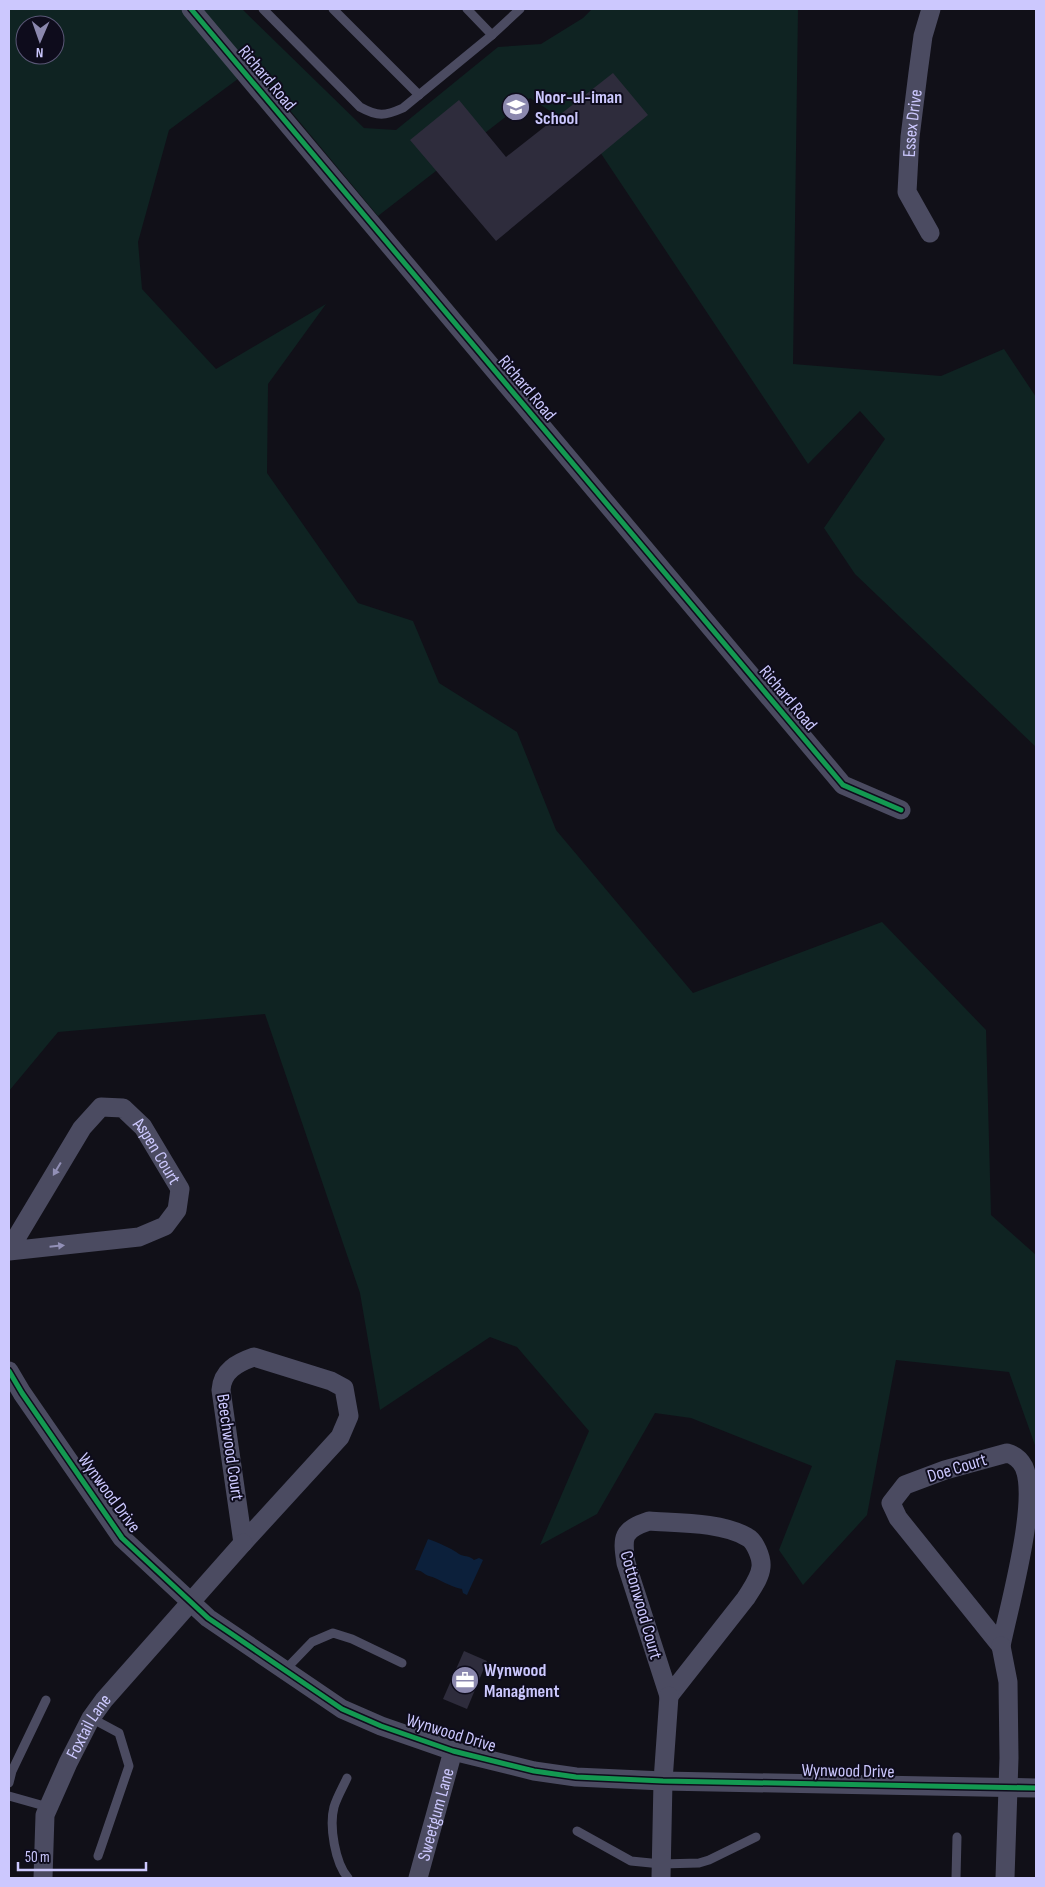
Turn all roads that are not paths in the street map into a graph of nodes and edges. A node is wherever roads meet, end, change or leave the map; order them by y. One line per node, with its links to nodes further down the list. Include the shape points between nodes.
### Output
1 (191, 9): 10 (street, Richard Road, via 843,785)
2 (263, 9): 8 (lane, via 360,107 387,115 403,108)
3 (334, 9): 8 (lane)
4 (467, 9): 7 (lane)
5 (520, 9): 7 (lane)
6 (931, 9): 9 (street, Essex Drive, via 919,64 907,192)
7 (492, 35): 8 (lane)
8 (419, 95)
9 (930, 233)
10 (901, 810)
11 (9, 1250): 11 (street, Aspen Court, one-way to 11, via 139,1237 165,1226 177,1210 180,1189 143,1127 122,1108 102,1107 82,1128)
12 (9, 1371): 13 (street, Wynwood Drive)
13 (16, 1398): 15 (street, Wynwood Drive, via 122,1538)
14 (243, 1544): 14 (street, Beechwood Court, via 340,1437 349,1416 344,1388 331,1381 254,1358 231,1369 222,1380 221,1390); 15 (street, Beechwood Court)
15 (191, 1601): 18 (street, Wynwood Drive, via 208,1618); 21 (street, Foxtail Lane)
16 (1001, 1646): 16 (street, Doe Court, via 1028,1517 1024,1468 1014,1455 1007,1453 905,1485 891,1503 898,1518); 26 (street, Doe Court, via 1008,1682)
17 (402, 1663): 18 (lane, via 333,1633 312,1642)
18 (285, 1670): 22 (street, Wynwood Drive, via 342,1708 381,1726)
19 (669, 1696): 19 (street, Cottonwood Court, via 756,1581 761,1566 758,1551 750,1538 735,1531 649,1521 635,1526 623,1543 626,1563); 24 (street, Cottonwood Court)
20 (46, 1700): 25 (lane)
21 (92, 1718): 29 (street, Foxtail Lane); 33 (lane, via 119,1733 129,1766)
22 (453, 1751): 24 (street, Wynwood Drive, via 534,1771 576,1777); 37 (street, Sweetgum Lane)
23 (347, 1778): 36 (lane, via 334,1807 333,1841)
24 (663, 1781): 26 (street, Wynwood Drive); 34 (street, Cottonwood Court)
25 (9, 1783)
26 (1007, 1788): 27 (street, Wynwood Drive); 39 (street)
27 (1036, 1788)
28 (9, 1796): 29 (lane)
29 (48, 1808): 35 (street, Foxtail Lane)
30 (577, 1831): 34 (lane, via 631,1860)
31 (756, 1837): 34 (lane, via 709,1860)
32 (957, 1837): 38 (lane)
33 (98, 1856)
34 (661, 1871)
35 (43, 1878)
36 (348, 1878)
37 (418, 1878)
38 (956, 1878)
39 (1005, 1878)

